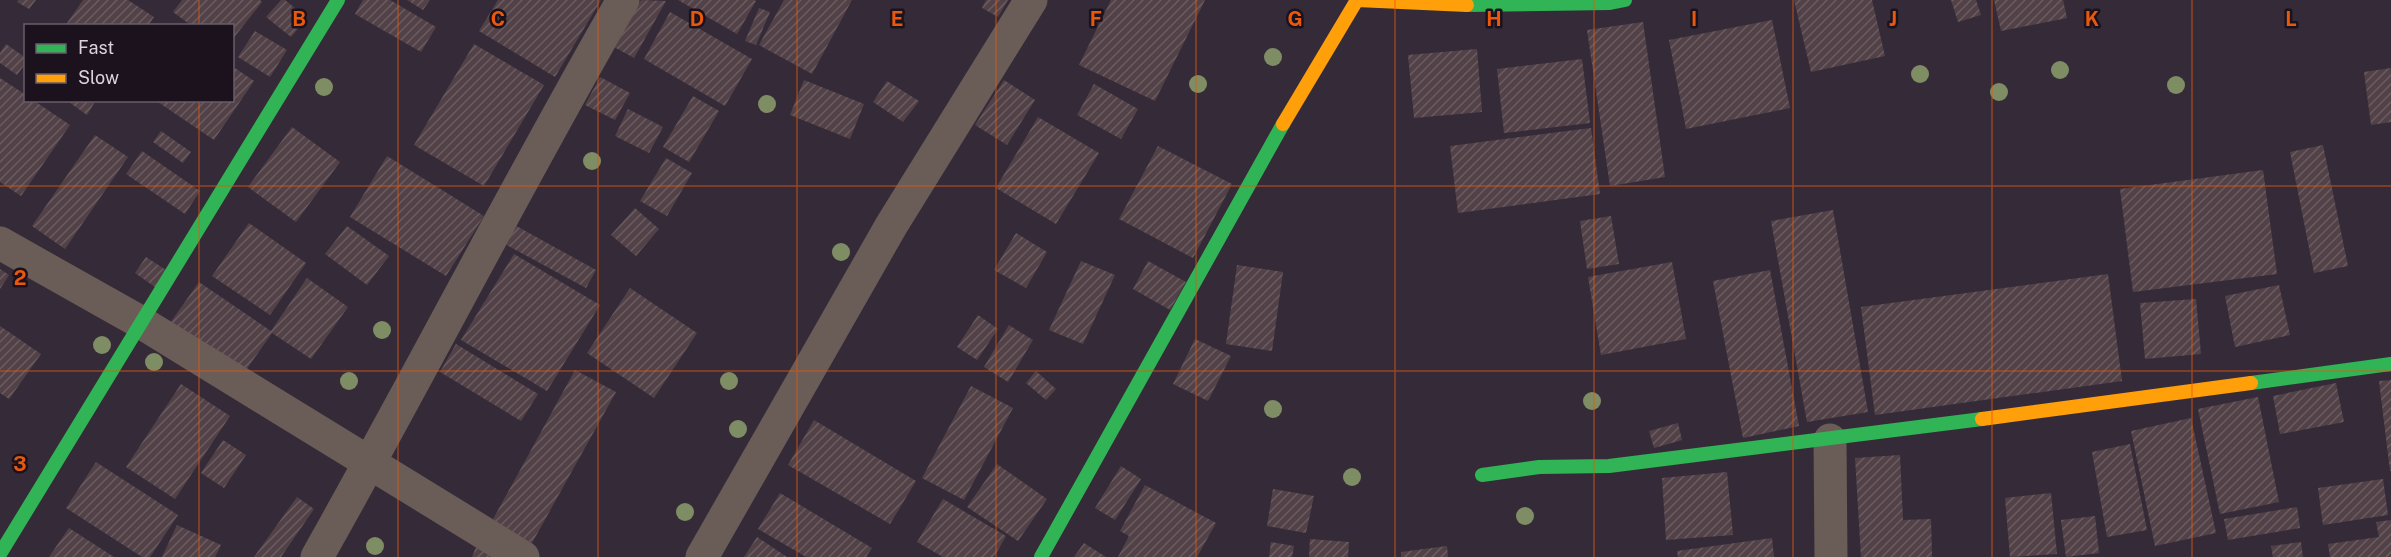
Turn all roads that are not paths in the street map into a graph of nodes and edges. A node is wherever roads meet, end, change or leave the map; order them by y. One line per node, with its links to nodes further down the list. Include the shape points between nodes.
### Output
1 (338, 0): 6 (street)
2 (623, 0): 9 (street)
3 (1031, 0): 14 (street, via 891,226)
4 (1625, 0): 15 (street, via 1476,5 1357,0 1265,154)
5 (0, 243): 6 (street)
6 (142, 323): 9 (street); 11 (street)
7 (2391, 364): 8 (street)
8 (1830, 440): 10 (street, via 1609,466 1539,467); 16 (street)
9 (370, 464): 12 (street); 13 (street)
10 (1482, 475)
11 (0, 554)
12 (317, 557)
13 (523, 557)
14 (702, 557)
15 (1041, 557)
16 (1831, 557)

